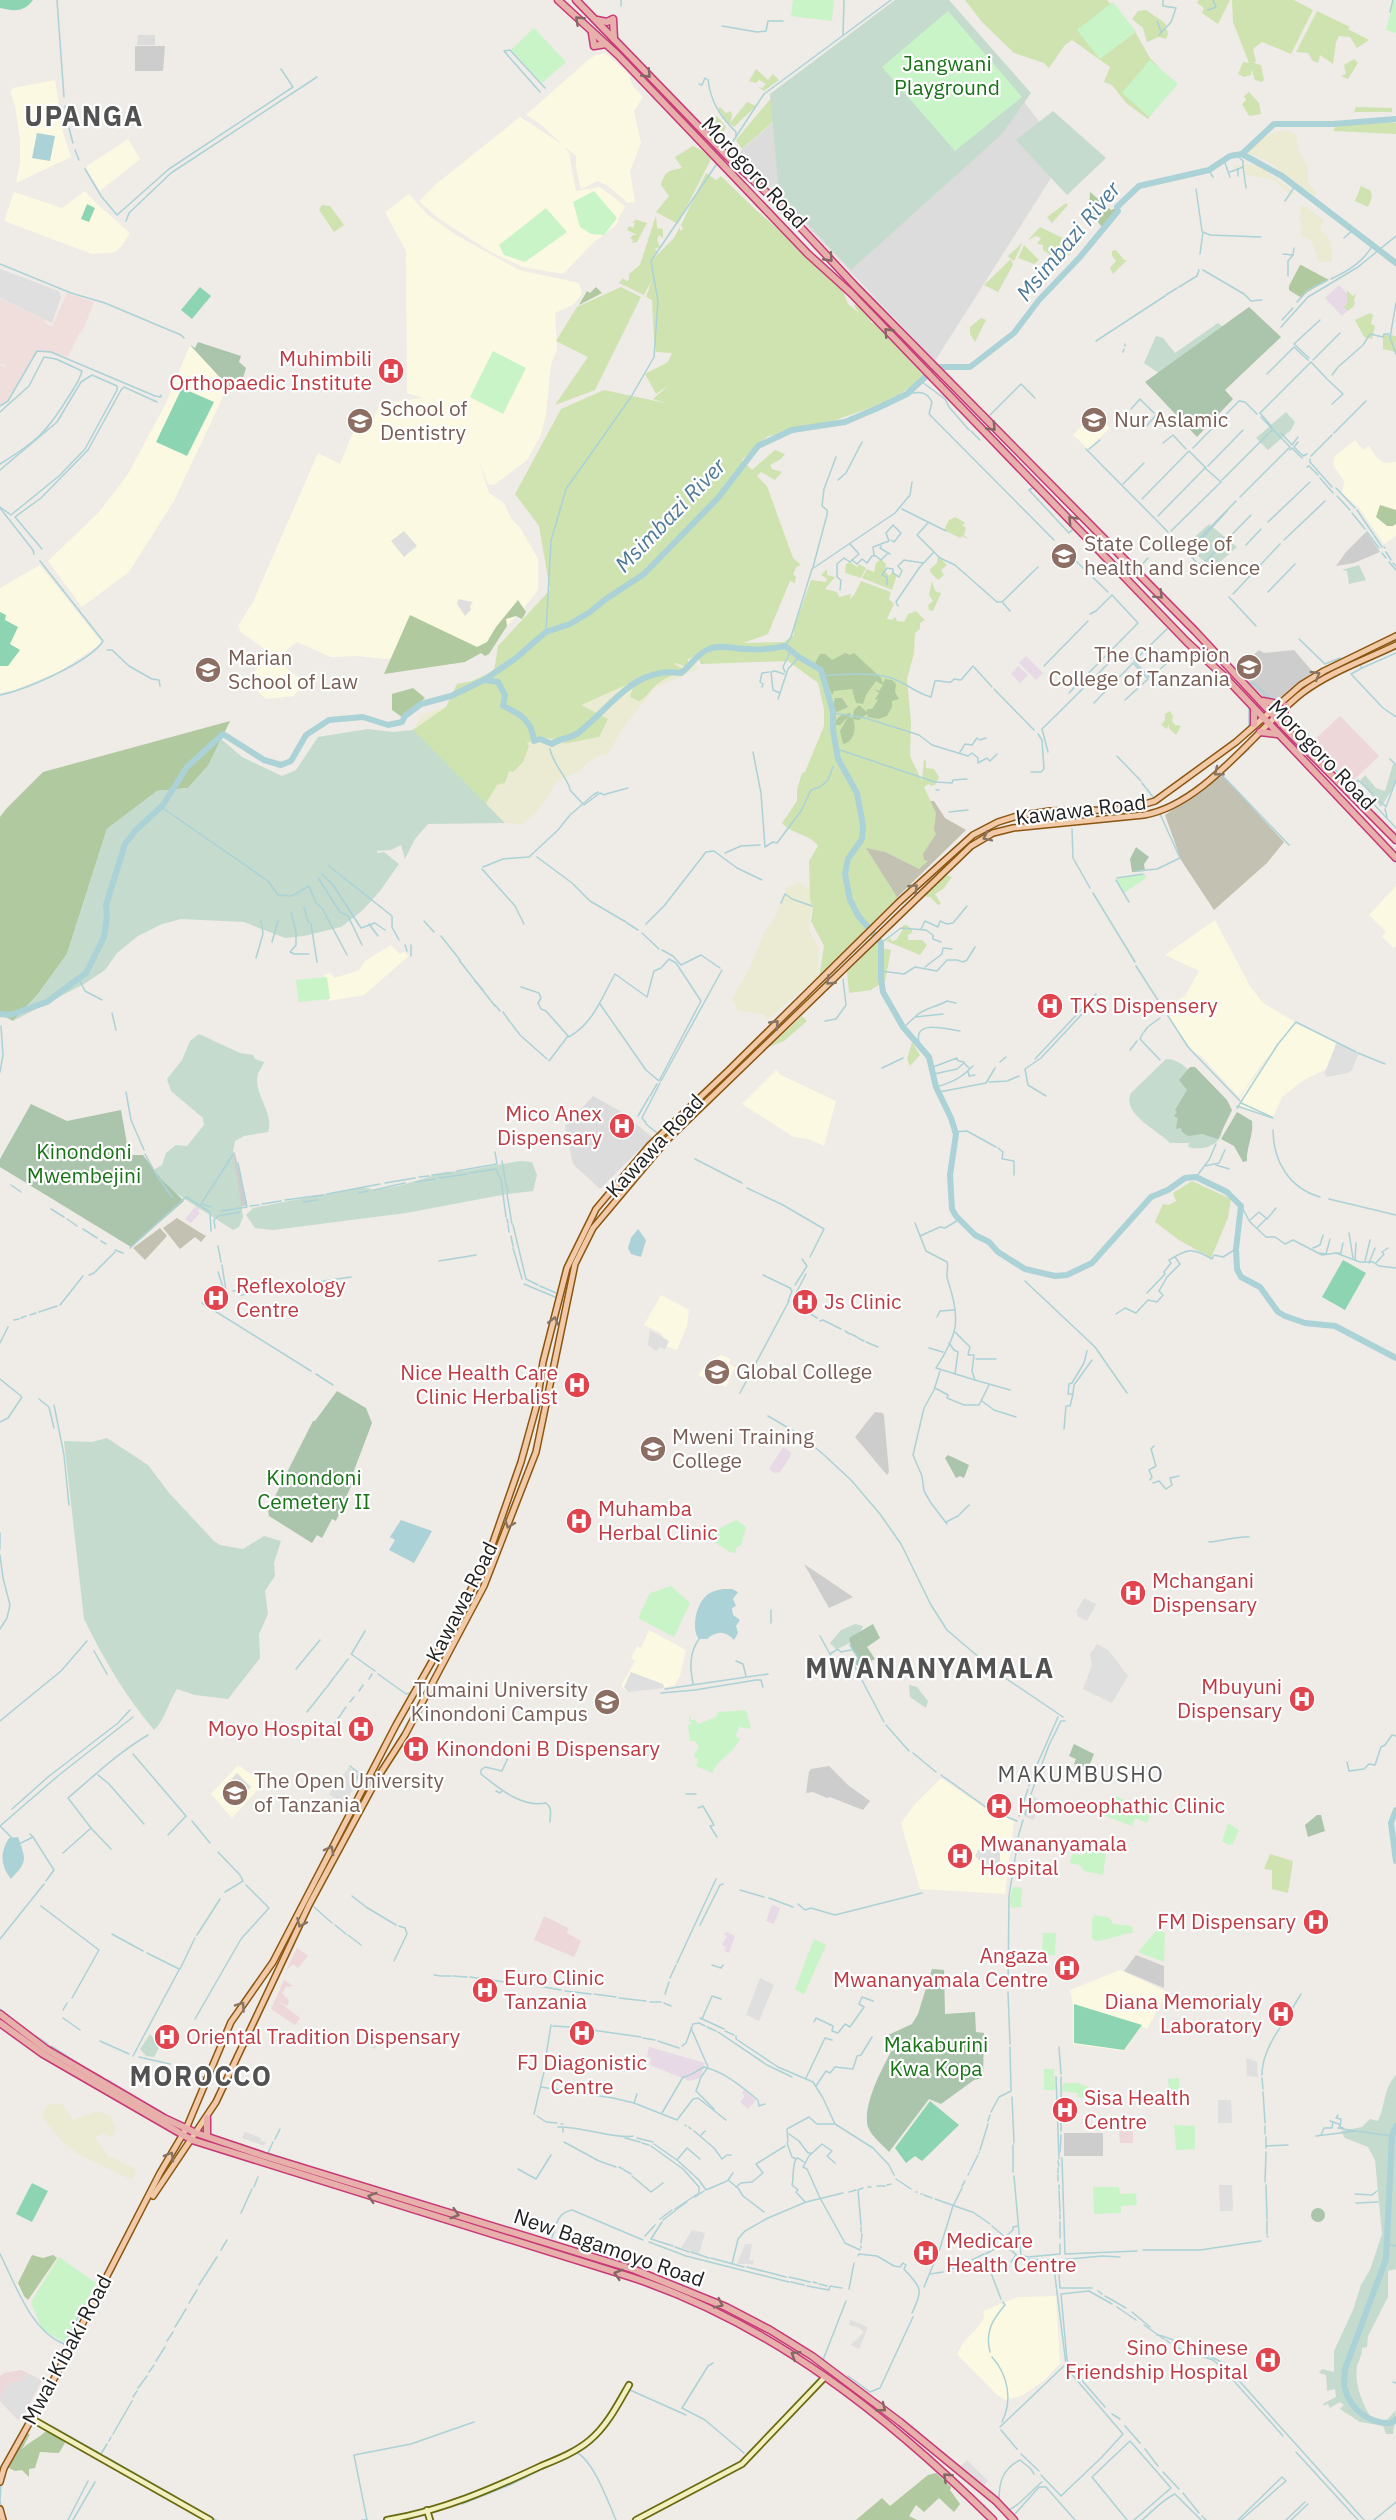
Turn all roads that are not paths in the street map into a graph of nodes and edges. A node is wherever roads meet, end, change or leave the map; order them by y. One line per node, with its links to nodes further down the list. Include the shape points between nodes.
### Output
1 (558, 0): 5 (highway, Morogoro Road, one-way to 1, via 714,154)
2 (576, 0): 3 (highway, Morogoro Road)
3 (594, 18): 4 (highway, Morogoro Road); 4 (highway, via 607,22 613,19)
4 (615, 39): 5 (highway, Morogoro Road, one-way to 5, via 720,147)
5 (726, 160): 6 (highway, Morogoro Road, one-way to 6, via 778,203); 7 (highway, Morogoro Road, one-way to 5, via 835,277 808,254)
6 (1095, 531): 7 (highway); 8 (highway, Morogoro Road)
7 (1087, 536): 9 (highway, Morogoro Road); 10 (highway)
8 (1125, 561): 9 (highway); 13 (highway, Morogoro Road, one-way to 13)
9 (1117, 567): 16 (highway, Morogoro Road)
10 (1124, 581)
11 (1396, 636): 14 (main road, Kawawa Road, one-way to 11, via 1311,678)
12 (1396, 645): 15 (main road, Kawawa Road, via 1323,680)
13 (1260, 700): 14 (highway); 17 (highway, Morogoro Road)
14 (1278, 704): 17 (main road, Kawawa Road)
15 (1286, 706): 19 (main road, Kawawa Road); 21 (highway)
16 (1254, 709): 18 (highway, Morogoro Road); 20 (highway)
17 (1269, 711): 18 (main road, Kawawa Road); 19 (highway, Morogoro Road)
18 (1262, 717): 20 (main road, Kawawa Road); 22 (highway, Morogoro Road)
19 (1275, 718): 21 (highway, Morogoro Road); 22 (main road, Kawawa Road)
20 (1254, 724): 27 (main road, Kawawa Road, one-way to 20, via 273,1962 491,1548 537,1404 543,1362 567,1269 593,1215 649,1146 973,835 1017,816 1148,804 1224,752)
21 (1281, 724): 25 (highway, Morogoro Road)
22 (1268, 725): 23 (main road, Kawawa Road); 24 (highway, Morogoro Road)
23 (1260, 732): 24 (highway); 28 (main road, Kawawa Road, one-way to 28, via 1214,775 1158,812 1013,828 983,838 958,856 667,1140 598,1221 574,1264 536,1452 493,1564 415,1717 309,1905)
24 (1277, 734): 26 (highway, Morogoro Road)
25 (1396, 840)
26 (1396, 858)
27 (253, 1990): 28 (main road, via 262,1987); 32 (main road, Kawawa Road, one-way to 27, via 231,2022)
28 (266, 1995): 31 (main road, Kawawa Road)
29 (0, 2014): 32 (highway, via 46,2049)
30 (0, 2023): 32 (highway, via 43,2054)
31 (207, 2118): 33 (main road, Kawawa Road); 34 (highway)
32 (184, 2132): 33 (highway, New Bagamoyo Road); 35 (highway, New Bagamoyo Road); 36 (main road, Mwai Kibaki Road, one-way to 32)
33 (196, 2133): 34 (highway, New Bagamoyo Road); 35 (main road, Kawawa Road)
34 (207, 2136): 49 (highway, New Bagamoyo Road, one-way to 49, via 643,2272 704,2296 812,2356 900,2422)
35 (192, 2140): 36 (main road, Mwai Kibaki Road); 37 (highway, New Bagamoyo Road, one-way to 35, via 767,2337 693,2300 634,2278)
36 (138, 2218): 39 (main road, Mwai Kibaki Road)
37 (825, 2377): 47 (main road, via 742,2463); 48 (highway, New Bagamoyo Road, one-way to 37, via 897,2432)
38 (629, 2385): 42 (main road, via 603,2427 581,2447 501,2485)
39 (32, 2419): 40 (main road, Mwai Kibaki Road); 44 (main road)
40 (0, 2482)
41 (0, 2509): 43 (main road)
42 (427, 2510): 45 (main road); 46 (main road)
43 (3, 2520)
44 (210, 2520)
45 (387, 2520)
46 (430, 2520)
47 (636, 2520)
48 (993, 2520)
49 (1014, 2520)

